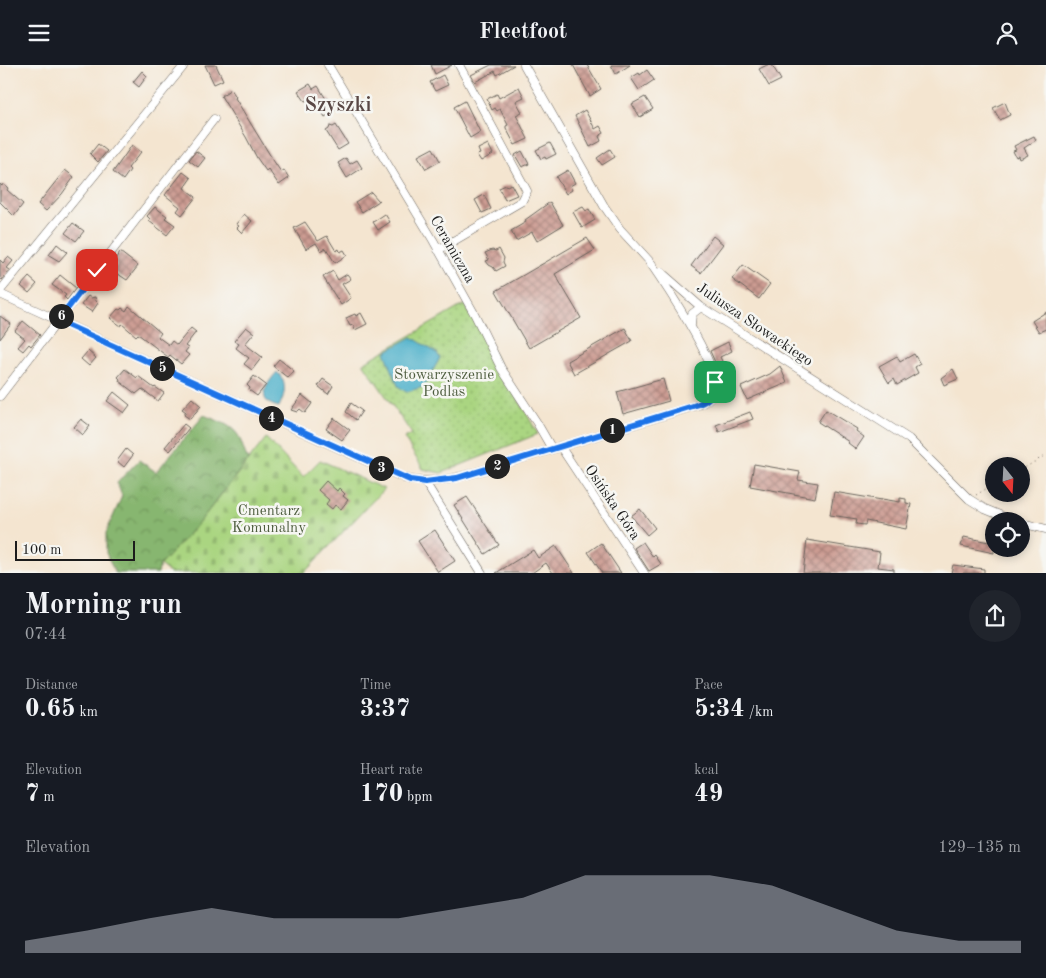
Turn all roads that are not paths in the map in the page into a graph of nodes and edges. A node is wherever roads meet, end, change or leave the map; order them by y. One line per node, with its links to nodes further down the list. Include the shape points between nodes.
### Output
1 (328, 65): 6 (street, Ceramiczna)
2 (459, 65): 6 (street, via 526,191 522,201)
3 (524, 65): 7 (street, Juliusza Słowackiego, via 604,206)
4 (183, 67): 8 (street)
5 (214, 119): 10 (street)
6 (438, 250): 14 (street, Ceramiczna, via 501,368)
7 (649, 261): 9 (street, Juliusza Słowackiego); 11 (street)
8 (0, 293): 10 (street)
9 (701, 307): 11 (street, via 692,315); 16 (street, Juliusza Słowackiego, via 909,439 969,499)
10 (58, 321): 12 (street); 15 (street, via 404,478)
11 (691, 327): 13 (street, via 715,382 714,391 706,400)
12 (0, 396)
13 (560, 446): 14 (street); 20 (street, Osińska Góra)
14 (552, 449): 15 (street, via 457,478)
15 (425, 482): 19 (street)
16 (992, 512)
17 (1030, 525): 18 (street)
18 (1046, 529)
19 (482, 573)
20 (644, 573)

